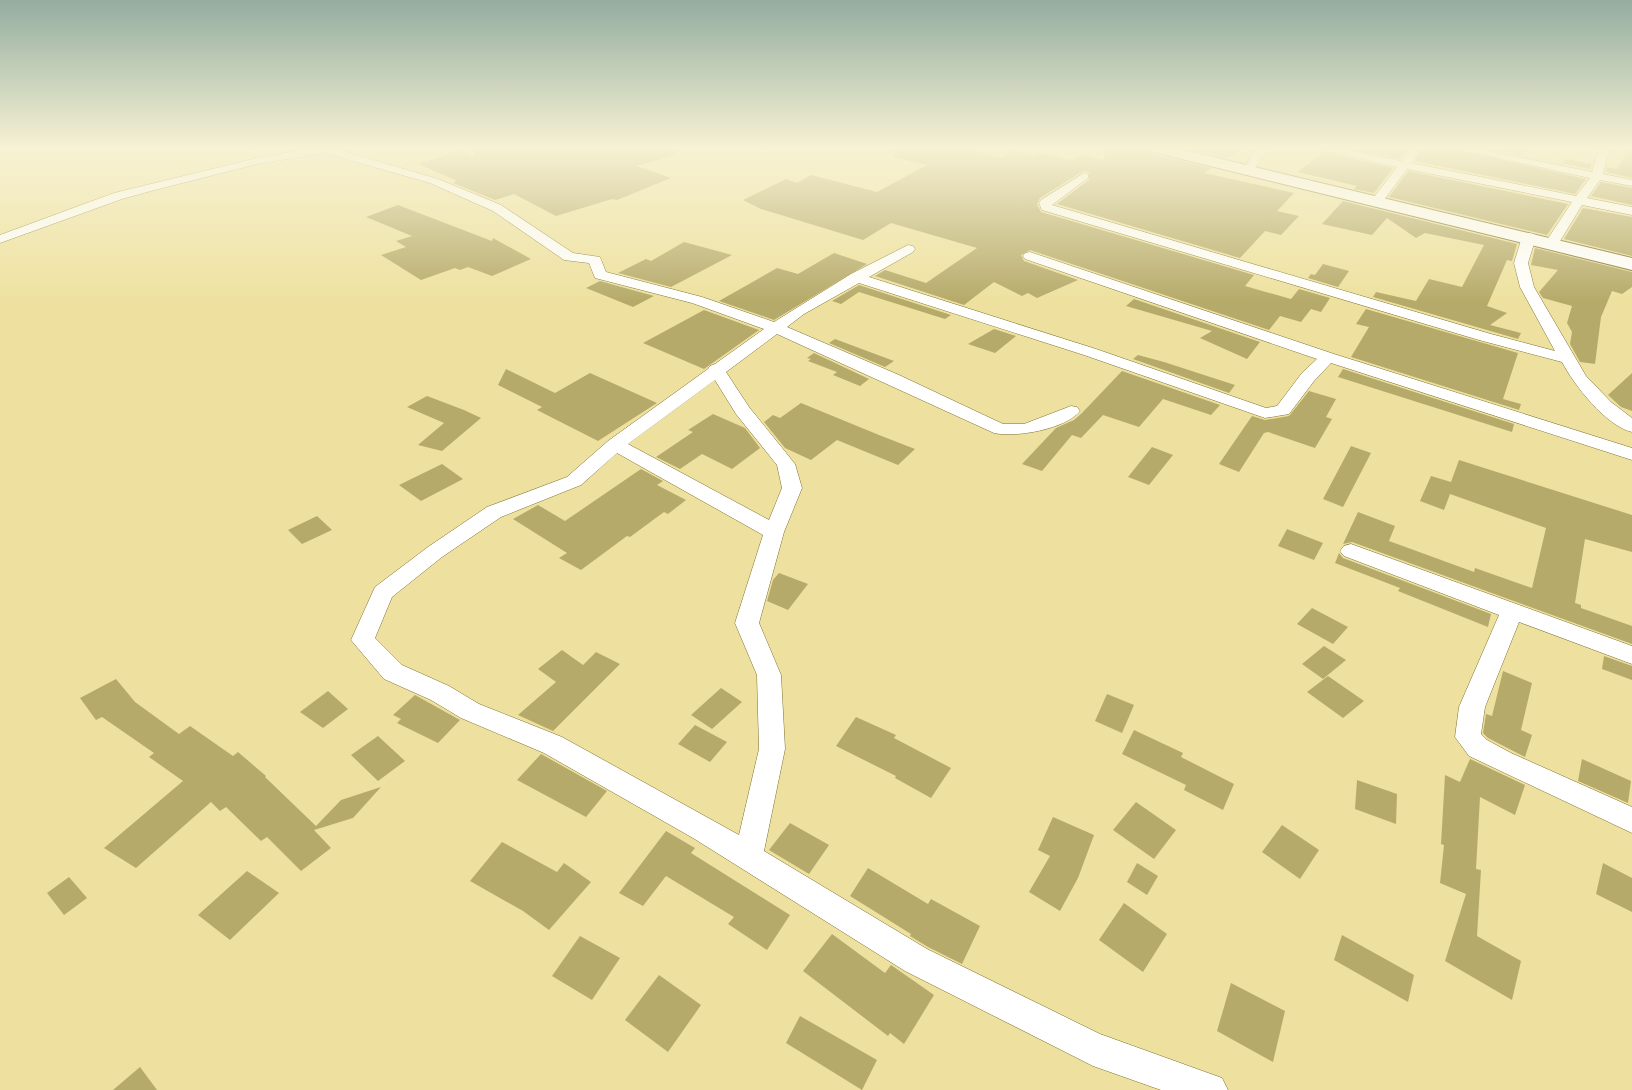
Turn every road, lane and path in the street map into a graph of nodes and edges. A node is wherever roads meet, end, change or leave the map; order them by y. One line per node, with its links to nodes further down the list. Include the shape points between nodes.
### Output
1 (112, 200): 9 (street)
2 (478, 200): 15 (street, via 497,208 569,257 595,260 600,275 626,285 698,300)
3 (1050, 200): 17 (street, via 1046,207)
4 (1372, 200): 6 (main road)
5 (1579, 200): 7 (street); 10 (street)
6 (1377, 201): 8 (main road)
7 (1632, 211)
8 (1529, 237): 10 (main road); 17 (street, via 1521,263 1527,287)
9 (0, 239)
10 (1552, 243): 13 (main road)
11 (908, 249): 14 (street)
12 (1030, 256): 16 (street)
13 (1632, 264)
14 (856, 277): 15 (street); 16 (street, via 1265,413 1283,410)
15 (773, 328): 18 (street); 19 (street, via 1008,432 1039,427)
16 (1328, 357): 22 (street)
17 (1569, 359): 20 (street, via 1579,378)
18 (716, 369): 21 (street); 23 (street, via 742,410 786,464 792,488)
19 (1071, 411)
20 (1632, 427)
21 (615, 445): 23 (street); 28 (street, via 574,482 494,512 435,552 383,593 363,640 393,672 470,711 553,745)
22 (1632, 454)
23 (774, 532): 28 (street, via 747,623 769,675 772,749)
24 (1351, 551): 25 (street)
25 (1512, 610): 26 (street); 27 (street, via 1472,707 1468,737 1478,748 1502,761)
26 (1632, 655)
27 (1632, 820)
28 (748, 857): 29 (street, via 915,960 1093,1049)
29 (1210, 1090)

